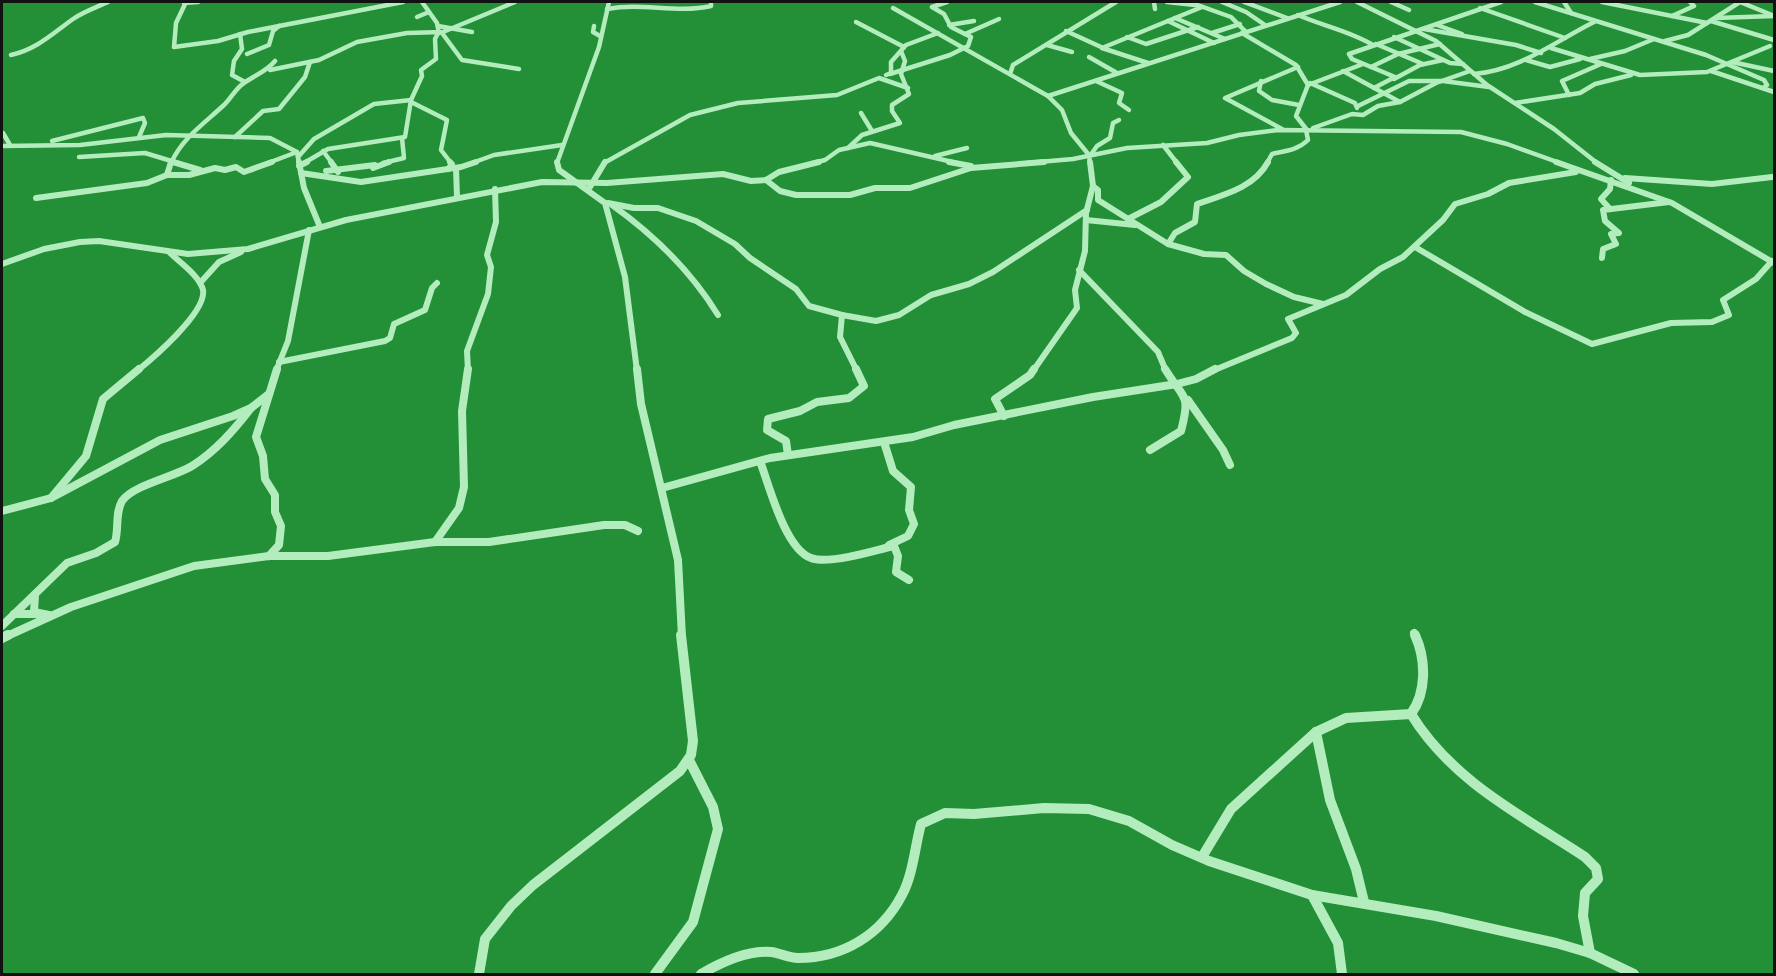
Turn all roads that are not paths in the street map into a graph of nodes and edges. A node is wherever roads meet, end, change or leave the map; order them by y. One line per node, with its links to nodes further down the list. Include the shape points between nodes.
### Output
1 (108, 2): 100 (street, via 75,18 28,51)
2 (185, 2): 3 (street); 71 (street, via 175,29 174,47)
3 (198, 2)
4 (403, 2): 56 (street)
5 (422, 2): 35 (street)
6 (514, 2): 60 (street)
7 (638, 2): 27 (street)
8 (711, 2): 27 (street, via 711,6 689,10)
9 (943, 2): 53 (street, via 933,7 944,14)
10 (1116, 2): 63 (street)
11 (1154, 2): 32 (street)
12 (1167, 2): 28 (street)
13 (1189, 2): 28 (street)
14 (1221, 2): 28 (street); 36 (street)
15 (1244, 2): 29 (street)
16 (1319, 2): 33 (street)
17 (1340, 2): 33 (street)
18 (1357, 2): 64 (street)
19 (1391, 2): 34 (street)
20 (1501, 2): 31 (street)
21 (1535, 2): 37 (street)
22 (1564, 2): 37 (street)
23 (1602, 2): 39 (street)
24 (1690, 2): 39 (street, via 1694,6)
25 (1740, 2): 40 (street); 46 (street)
26 (608, 5): 27 (street); 74 (street)
27 (623, 5)
28 (1202, 7): 42 (street); 44 (street)
29 (1259, 7): 36 (street); 43 (street)
30 (893, 8): 67 (street)
31 (1480, 8): 55 (street); 78 (street)
32 (1155, 9)
33 (1316, 10): 38 (street)
34 (1410, 10)
35 (429, 12): 41 (street); 57 (street)
36 (1246, 12): 44 (street); 54 (street)
37 (1571, 13): 49 (street)
38 (1298, 15): 43 (street); 85 (street)
39 (1672, 16): 46 (street)
40 (1774, 16): 46 (street)
41 (417, 17)
42 (1175, 18): 48 (street); 59 (street)
43 (1287, 18): 54 (street)
44 (1233, 19): 52 (street)
45 (999, 20): 72 (street)
46 (1711, 20): 82 (street); 83 (street, via 1682,38)
47 (974, 21): 53 (street)
48 (1168, 21): 51 (street); 62 (street)
49 (1594, 21): 78 (street); 81 (street)
50 (856, 22): 93 (street)
51 (1162, 24): 68 (street); 75 (street)
52 (1240, 24): 69 (street); 70 (street)
53 (949, 25): 72 (street)
54 (1265, 25): 70 (street)
55 (1437, 25): 61 (street); 73 (street)
56 (279, 26): 71 (street); 98 (street, via 269,45)
57 (438, 26): 60 (street); 66 (street)
58 (594, 26): 74 (street, via 593,32)
59 (1198, 27): 62 (street); 69 (street)
60 (453, 28): 65 (street); 66 (street)
61 (1424, 29): 64 (street); 73 (street)
62 (1190, 30): 68 (street); 76 (street)
63 (1066, 31): 86 (street); 89 (street)
64 (1417, 31): 77 (street); 88 (street)
65 (472, 32)
66 (440, 33): 107 (street, via 407,33 357,42); 116 (street, via 462,60); 143 (street, via 435,39 436,59 421,70)
67 (938, 33): 91 (street); 93 (street)
68 (1181, 33): 75 (street, via 1146,44); 79 (street)
69 (1212, 33): 76 (street); 80 (street)
70 (1244, 33): 80 (street); 114 (street)
71 (240, 34): 132 (street, via 242,49 234,61 232,75)
72 (965, 34): 91 (street, via 971,39)
73 (1466, 35): 97 (street)
74 (600, 36): 163 (street)
75 (1127, 37): 89 (street)
76 (1202, 37): 79 (street); 84 (street)
77 (1394, 37): 85 (street); 94 (street)
78 (1565, 38): 92 (street)
79 (1193, 39): 87 (street)
80 (1225, 39): 84 (street)
81 (1654, 39): 83 (street); 103 (street, via 1610,56)
82 (1774, 40): 90 (street)
83 (1660, 41): 108 (street)
84 (1214, 43): 87 (street)
85 (1375, 44): 99 (street); 110 (street, via 1348,55)
86 (1047, 45): 96 (street); 125 (street, via 1013,65)
87 (1206, 45): 109 (street)
88 (1440, 45): 94 (street); 112 (street)
89 (1101, 47): 95 (street)
90 (1772, 47): 108 (street)
91 (966, 48): 118 (street); 125 (street)
92 (1551, 48): 97 (street); 103 (street)
93 (902, 49): 118 (street); 119 (street, via 891,62)
94 (1418, 50): 99 (street); 104 (street)
95 (1109, 51): 102 (street); 109 (street)
96 (1072, 52)
97 (1541, 53): 105 (street)
98 (247, 54)
99 (1398, 54): 111 (street); 115 (street)
100 (11, 55)
101 (1089, 57): 102 (street)
102 (1096, 59): 123 (street)
103 (1586, 59): 105 (street, via 1550,67); 113 (street)
104 (1443, 60): 111 (street); 112 (street)
105 (1526, 60): 124 (street, via 1502,70)
106 (275, 61): 117 (street)
107 (310, 62): 117 (street); 158 (street, via 305,77 279,109 263,111)
108 (1729, 62): 121 (street); 122 (street); 137 (street, via 1764,80 1767,85)
109 (1149, 63): 123 (street)
110 (1363, 64): 115 (street); 120 (street)
111 (1423, 64): 128 (street)
112 (1463, 64): 124 (street)
113 (1600, 64): 126 (street); 141 (street, via 1562,81)
114 (1298, 67): 130 (street); 133 (street)
115 (1371, 67): 128 (street, via 1394,75)
116 (519, 69)
117 (270, 70): 132 (street)
118 (902, 70): 119 (street); 134 (street)
119 (891, 71): 127 (street)
120 (1343, 71): 133 (street); 135 (street)
121 (1711, 71): 126 (street); 137 (street)
122 (1774, 71)
123 (1119, 73): 129 (street)
124 (1472, 73): 131 (street); 136 (street)
125 (1010, 74): 142 (street)
126 (1634, 74): 141 (street)
127 (877, 78): 134 (street); 194 (street, via 837,95 738,103 690,115 605,161)
128 (1394, 79): 135 (street)
129 (1096, 81): 138 (street); 149 (street, via 1122,93 1119,104)
130 (1261, 81): 147 (street, via 1259,91 1264,95 1283,104); 153 (street, via 1225,100)
131 (1441, 81): 136 (street); 140 (street, via 1409,81); 144 (street)
132 (245, 82): 157 (street)
133 (1309, 84): 147 (street); 148 (street)
134 (908, 88): 155 (street, via 909,94 891,108 900,123)
135 (1374, 88): 140 (street)
136 (1491, 88): 145 (street)
137 (1763, 88): 139 (street)
138 (1062, 92): 142 (street); 146 (street)
139 (1774, 92)
140 (1383, 93): 144 (street); 148 (street)
141 (1569, 95): 145 (street)
142 (1048, 96): 146 (street)
143 (411, 101): 160 (street); 171 (street, via 376,104 359,112 314,139); 180 (street, via 447,120 441,150 452,164)
144 (1400, 102): 151 (street, via 1378,106 1363,115)
145 (1515, 103): 191 (street)
146 (1058, 105): 170 (street, via 1071,133)
147 (1299, 105): 154 (street, via 1296,118)
148 (1358, 106): 151 (street)
149 (1129, 110)
150 (861, 114): 155 (street)
151 (1352, 114): 154 (street)
152 (1119, 120): 170 (street, via 1113,123 1110,138)
153 (1282, 130): 154 (street); 165 (street, via 1207,143)
154 (1307, 130): 183 (street, via 1473,134); 208 (street, via 1305,144 1272,154 1260,175 1250,183 1197,204 1195,222 1175,233)
155 (870, 132): 164 (street); 167 (street, via 855,139)
156 (3, 133): 162 (street)
157 (189, 136): 158 (street); 159 (street); 174 (street)
158 (236, 136): 171 (street, via 277,140)
159 (139, 137): 161 (street, via 80,145); 161 (street, via 143,118)
160 (402, 138): 169 (street); 176 (street, via 404,158)
161 (42, 144): 162 (street)
162 (10, 145): 166 (street)
163 (562, 145): 178 (street, via 495,155); 181 (street)
164 (859, 145): 167 (street); 172 (street, via 883,144)
165 (1163, 145): 170 (street); 203 (street, via 1188,177 1165,199)
166 (2, 146)
167 (848, 148): 189 (street)
168 (967, 148): 172 (street)
169 (322, 152): 175 (street); 182 (street)
170 (1091, 154): 177 (street); 195 (street)
171 (297, 155): 175 (street); 179 (street, via 244,172 236,167)
172 (931, 156): 177 (street)
173 (80, 158): 174 (street, via 143,153)
174 (171, 162): 179 (street, via 194,170); 185 (street)
175 (299, 166): 184 (street)
176 (374, 167): 182 (street); 186 (street)
177 (978, 167): 189 (street, via 910,188 875,188 850,195 796,195 780,191)
178 (456, 168): 180 (street); 197 (street)
179 (209, 169): 185 (street, via 189,175)
180 (448, 169): 186 (street)
181 (559, 170): 192 (street); 193 (street)
182 (337, 171): 184 (street); 188 (street)
183 (1582, 171): 190 (street); 209 (street, via 1516,182 1455,204)
184 (304, 174): 188 (street); 206 (street)
185 (166, 175): 198 (street, via 147,183)
186 (386, 177): 188 (street, via 356,183)
187 (1772, 177): 191 (street, via 1712,184)
188 (348, 178)
189 (766, 180): 194 (street, via 751,181 723,174)
190 (1611, 180): 191 (street); 201 (street, via 1610,189 1601,199)
191 (1622, 181): 200 (street)
192 (542, 182): 193 (street); 196 (street)
193 (580, 184): 194 (street)
194 (590, 186): 199 (street)
195 (1093, 186): 202 (street); 203 (street, via 1098,190 1098,200)
196 (495, 189): 197 (street); 236 (street, via 498,221 487,255 491,267 488,294 466,351 468,377 462,411 464,487 459,508)
197 (457, 196): 206 (street)
198 (36, 198)
199 (606, 201): 219 (street, via 641,228 681,268); 220 (street, via 634,208 657,208 696,221 796,289 811,308); 232 (street, via 625,276 641,404)
200 (1669, 202): 201 (street); 213 (street)
201 (1610, 209): 212 (street, via 1603,210 1605,221 1619,233 1611,234 1616,244 1602,249)
202 (1087, 210): 204 (street); 220 (street, via 993,272 969,284 930,295 899,315 876,321)
203 (1128, 219): 205 (street)
204 (1086, 220): 205 (street); 215 (street, via 1085,250)
205 (1141, 226): 208 (street)
206 (320, 227): 207 (street)
207 (309, 230): 210 (street); 221 (street, via 288,341)
208 (1168, 244): 218 (street, via 1204,254 1222,254 1280,291)
209 (1415, 247): 213 (street, via 1525,312 1592,344 1671,323 1725,318 1729,313 1724,300 1747,289); 218 (street, via 1346,295)
210 (248, 249): 211 (street, via 198,254); 216 (street, via 219,262)
211 (169, 252): 214 (street, via 99,241 80,242 44,249); 216 (street)
212 (1602, 258)
213 (1773, 262)
214 (2, 264)
215 (1079, 270): 222 (street, via 1149,341); 226 (street, via 1075,312 1030,375 995,399)
216 (200, 283): 233 (street, via 202,299 188,321 147,363 103,399 86,456)
217 (437, 283): 221 (street, via 425,310 394,324 391,338 386,341)
218 (1324, 304): 222 (street, via 1288,319 1296,333 1281,344)
219 (718, 315)
220 (842, 315): 229 (street, via 841,341 864,386 844,399 819,401 768,419 767,430 786,441)
221 (279, 362): 223 (street)
222 (1177, 384): 224 (street); 226 (street)
223 (269, 394): 225 (street); 238 (street, via 256,437 281,526 279,545)
224 (1187, 399): 228 (street, via 1181,431); 231 (street)
225 (251, 408): 233 (street, via 160,440); 240 (street, via 229,438 188,469 126,496 120,508 121,522 115,542 67,563)
226 (1004, 416): 227 (street)
227 (884, 442): 229 (street); 237 (street, via 893,471 911,487 909,510 914,524 908,536)
228 (1150, 450)
229 (788, 455): 230 (street)
230 (760, 461): 232 (street); 237 (street, via 781,520 801,552 812,559 829,559)
231 (1230, 465)
232 (662, 488): 249 (street, via 681,586 681,632 693,741)
233 (51, 498): 234 (street)
234 (2, 511)
235 (638, 531): 236 (street, via 625,525 604,525 489,542)
236 (435, 542): 238 (street, via 328,556)
237 (889, 545): 239 (street, via 898,552 896,572)
238 (269, 556): 243 (street, via 183,569)
239 (909, 580)
240 (35, 595): 241 (street); 242 (street, via 33,609)
241 (14, 614): 242 (street); 244 (street)
242 (39, 614): 243 (street)
243 (51, 615): 246 (street)
244 (2, 626)
245 (1414, 633): 247 (street, via 1421,651 1422,677 1420,702)
246 (2, 638)
247 (1411, 714): 248 (street, via 1346,718); 253 (street, via 1426,741 1448,764 1596,868 1598,879 1586,893 1583,916)
248 (1316, 732): 250 (street, via 1231,809); 252 (street, via 1330,801)
249 (689, 760): 254 (street, via 511,906 485,939); 255 (street, via 713,807 718,829 693,922)
250 (1202, 857): 251 (street); 256 (street, via 1129,821 1089,809 945,813 918,828 903,894 863,942 817,957 769,952 744,956)
251 (1312, 895): 252 (street); 257 (street, via 1338,943)
252 (1364, 902): 253 (street)
253 (1590, 953): 258 (street)
254 (479, 975)
255 (656, 975)
256 (701, 975)
257 (1342, 975)
258 (1634, 975)

